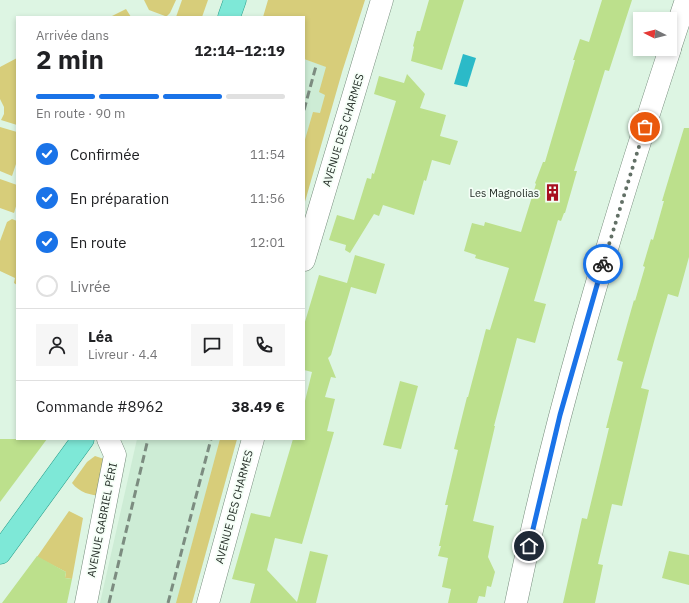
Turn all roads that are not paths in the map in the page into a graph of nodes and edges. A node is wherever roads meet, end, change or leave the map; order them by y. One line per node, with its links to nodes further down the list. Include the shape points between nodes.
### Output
1 (235, 0): 4 (main road)
2 (382, 0): 7 (street, AVENUE DES CHARMES)
3 (686, 0): 5 (street)
4 (229, 16)
5 (677, 28)
6 (668, 56): 14 (street, via 576,354)
7 (305, 257)
8 (82, 440): 11 (main road)
9 (108, 440): 12 (street, AVENUE GABRIEL PÉRI, via 115,455)
10 (253, 440): 13 (street, AVENUE DES CHARMES)
11 (0, 553)
12 (86, 603)
13 (208, 603)
14 (516, 603)

